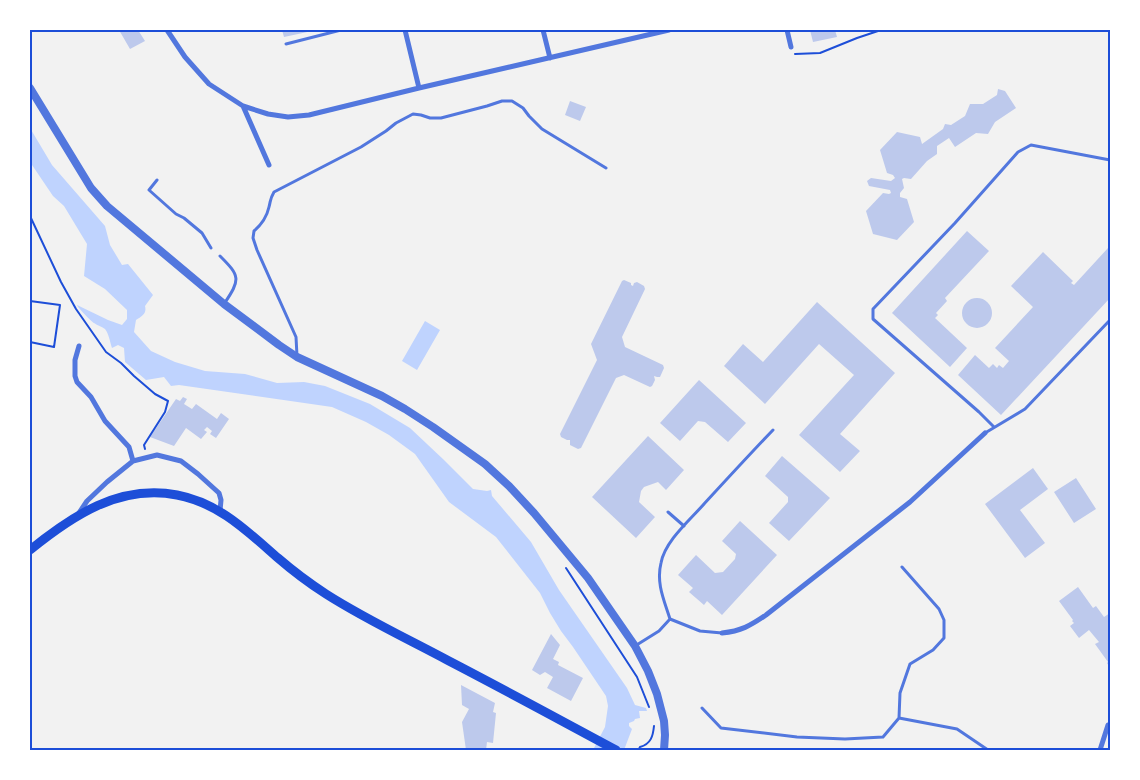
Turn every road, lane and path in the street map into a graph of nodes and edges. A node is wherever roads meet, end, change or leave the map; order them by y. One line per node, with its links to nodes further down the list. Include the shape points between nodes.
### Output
1 (167, 30): 14 (street, via 209,84)
2 (341, 30): 8 (lane)
3 (405, 30): 13 (street)
4 (543, 30): 11 (street)
5 (669, 30): 11 (street)
6 (787, 30): 9 (street)
7 (881, 30): 10 (path, via 820,53)
8 (286, 44)
9 (791, 48)
10 (793, 54)
11 (550, 58): 13 (street)
12 (30, 88): 23 (street, via 91,188 107,206)
13 (419, 88): 14 (street, via 309,115 288,117)
14 (243, 106): 16 (street)
15 (1110, 160): 28 (lane, via 1031,145 1018,152 873,309 873,319)
16 (269, 165)
17 (606, 168): 27 (lane, via 542,129 523,108 512,101 502,101 440,118 413,114 353,151 274,192 253,238 296,337)
18 (157, 180): 20 (lane, via 149,190 202,233)
19 (30, 216): 31 (path, via 60,282 106,352 155,394 168,401 165,412)
20 (211, 248)
21 (220, 256): 23 (lane, via 236,274 236,283)
22 (30, 301): 25 (path, via 60,305 54,347)
23 (224, 304): 27 (street)
24 (1110, 320): 28 (lane, via 1025,409)
25 (30, 342)
26 (79, 346): 32 (street, via 75,360 77,382 129,447)
27 (297, 357): 42 (street, via 382,396 434,427 485,464 510,486 571,556)
28 (994, 427): 30 (lane)
29 (772, 430): 36 (lane)
30 (985, 433): 41 (street, via 910,502 766,616 750,626)
31 (144, 445)
32 (132, 460): 33 (street, via 157,455 181,461 218,493); 35 (street, via 87,502)
33 (220, 511): 35 (main road, via 177,495 155,492 132,494); 49 (main road, via 326,594)
34 (668, 512): 36 (lane)
35 (78, 515): 37 (main road)
36 (684, 526): 40 (lane, via 661,560 661,591)
37 (30, 550)
38 (902, 567): 45 (lane, via 939,609 944,620 944,638 933,650 910,664 900,693)
39 (566, 568): 44 (path, via 637,677)
40 (670, 619): 41 (lane, via 700,631); 42 (lane, via 659,631)
41 (722, 633)
42 (635, 646): 50 (street, via 657,694 664,721)
43 (702, 708): 45 (lane, via 721,728 797,737 883,737)
44 (652, 714)
45 (899, 718): 51 (lane, via 957,729)
46 (654, 722): 48 (path, via 652,737)
47 (1108, 725): 52 (street)
48 (639, 749)
49 (616, 750)
50 (664, 750)
51 (988, 750)
52 (1100, 750)

